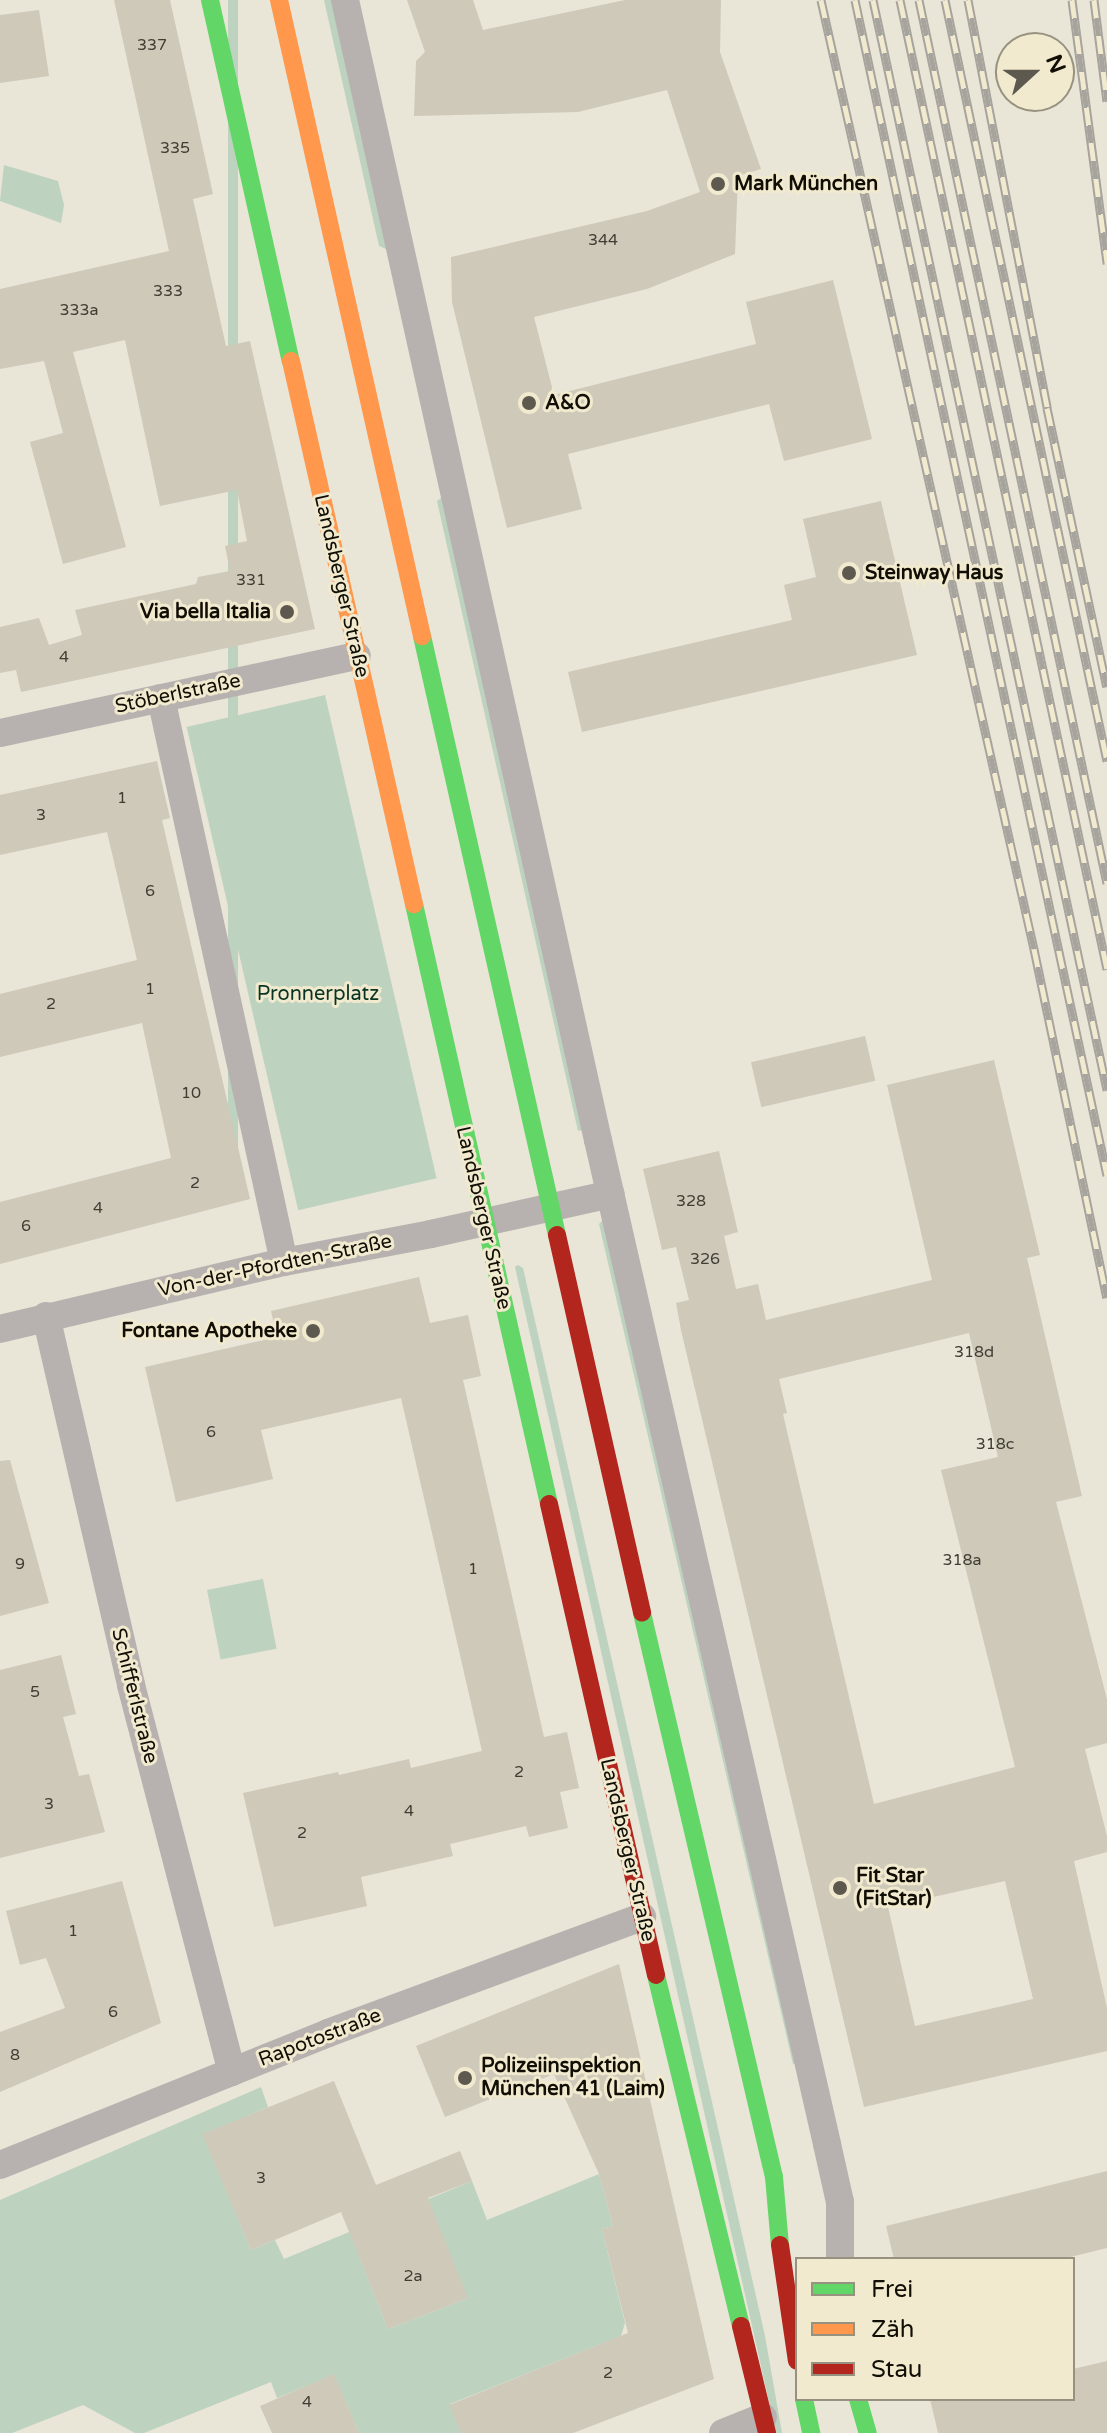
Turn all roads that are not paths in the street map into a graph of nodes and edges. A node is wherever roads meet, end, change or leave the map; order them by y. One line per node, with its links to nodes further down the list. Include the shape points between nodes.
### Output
1 (210, 0): 4 (main road, Landsberger Straße)
2 (279, 0): 8 (main road)
3 (345, 0): 7 (street)
4 (357, 656): 5 (street, Stöberlstraße); 9 (main road, Landsberger Straße)
5 (161, 698): 6 (street, Stöberlstraße); 10 (street)
6 (0, 733)
7 (611, 1194): 8 (street); 18 (street, via 840,2202)
8 (551, 1208): 9 (street, Von-der-Pfordten-Straße); 16 (main road)
9 (484, 1223): 10 (street, Von-der-Pfordten-Straße); 13 (main road, Landsberger Straße)
10 (284, 1262): 11 (street, Von-der-Pfordten-Straße)
11 (46, 1316): 12 (street, Von-der-Pfordten-Straße); 14 (street, Schifferlstraße, via 131,1685)
12 (0, 1329)
13 (642, 1917): 14 (street, Rapotostraße); 22 (main road, Landsberger Straße)
14 (232, 2072): 15 (street, Rapotostraße)
15 (0, 2165)
16 (774, 2177): 17 (main road); 19 (main road)
17 (799, 2232)
18 (840, 2257)
19 (795, 2350)
20 (804, 2401): 24 (main road)
21 (859, 2401): 25 (main road)
22 (765, 2425): 23 (street)
23 (723, 2433)
24 (811, 2433)
25 (868, 2433)

